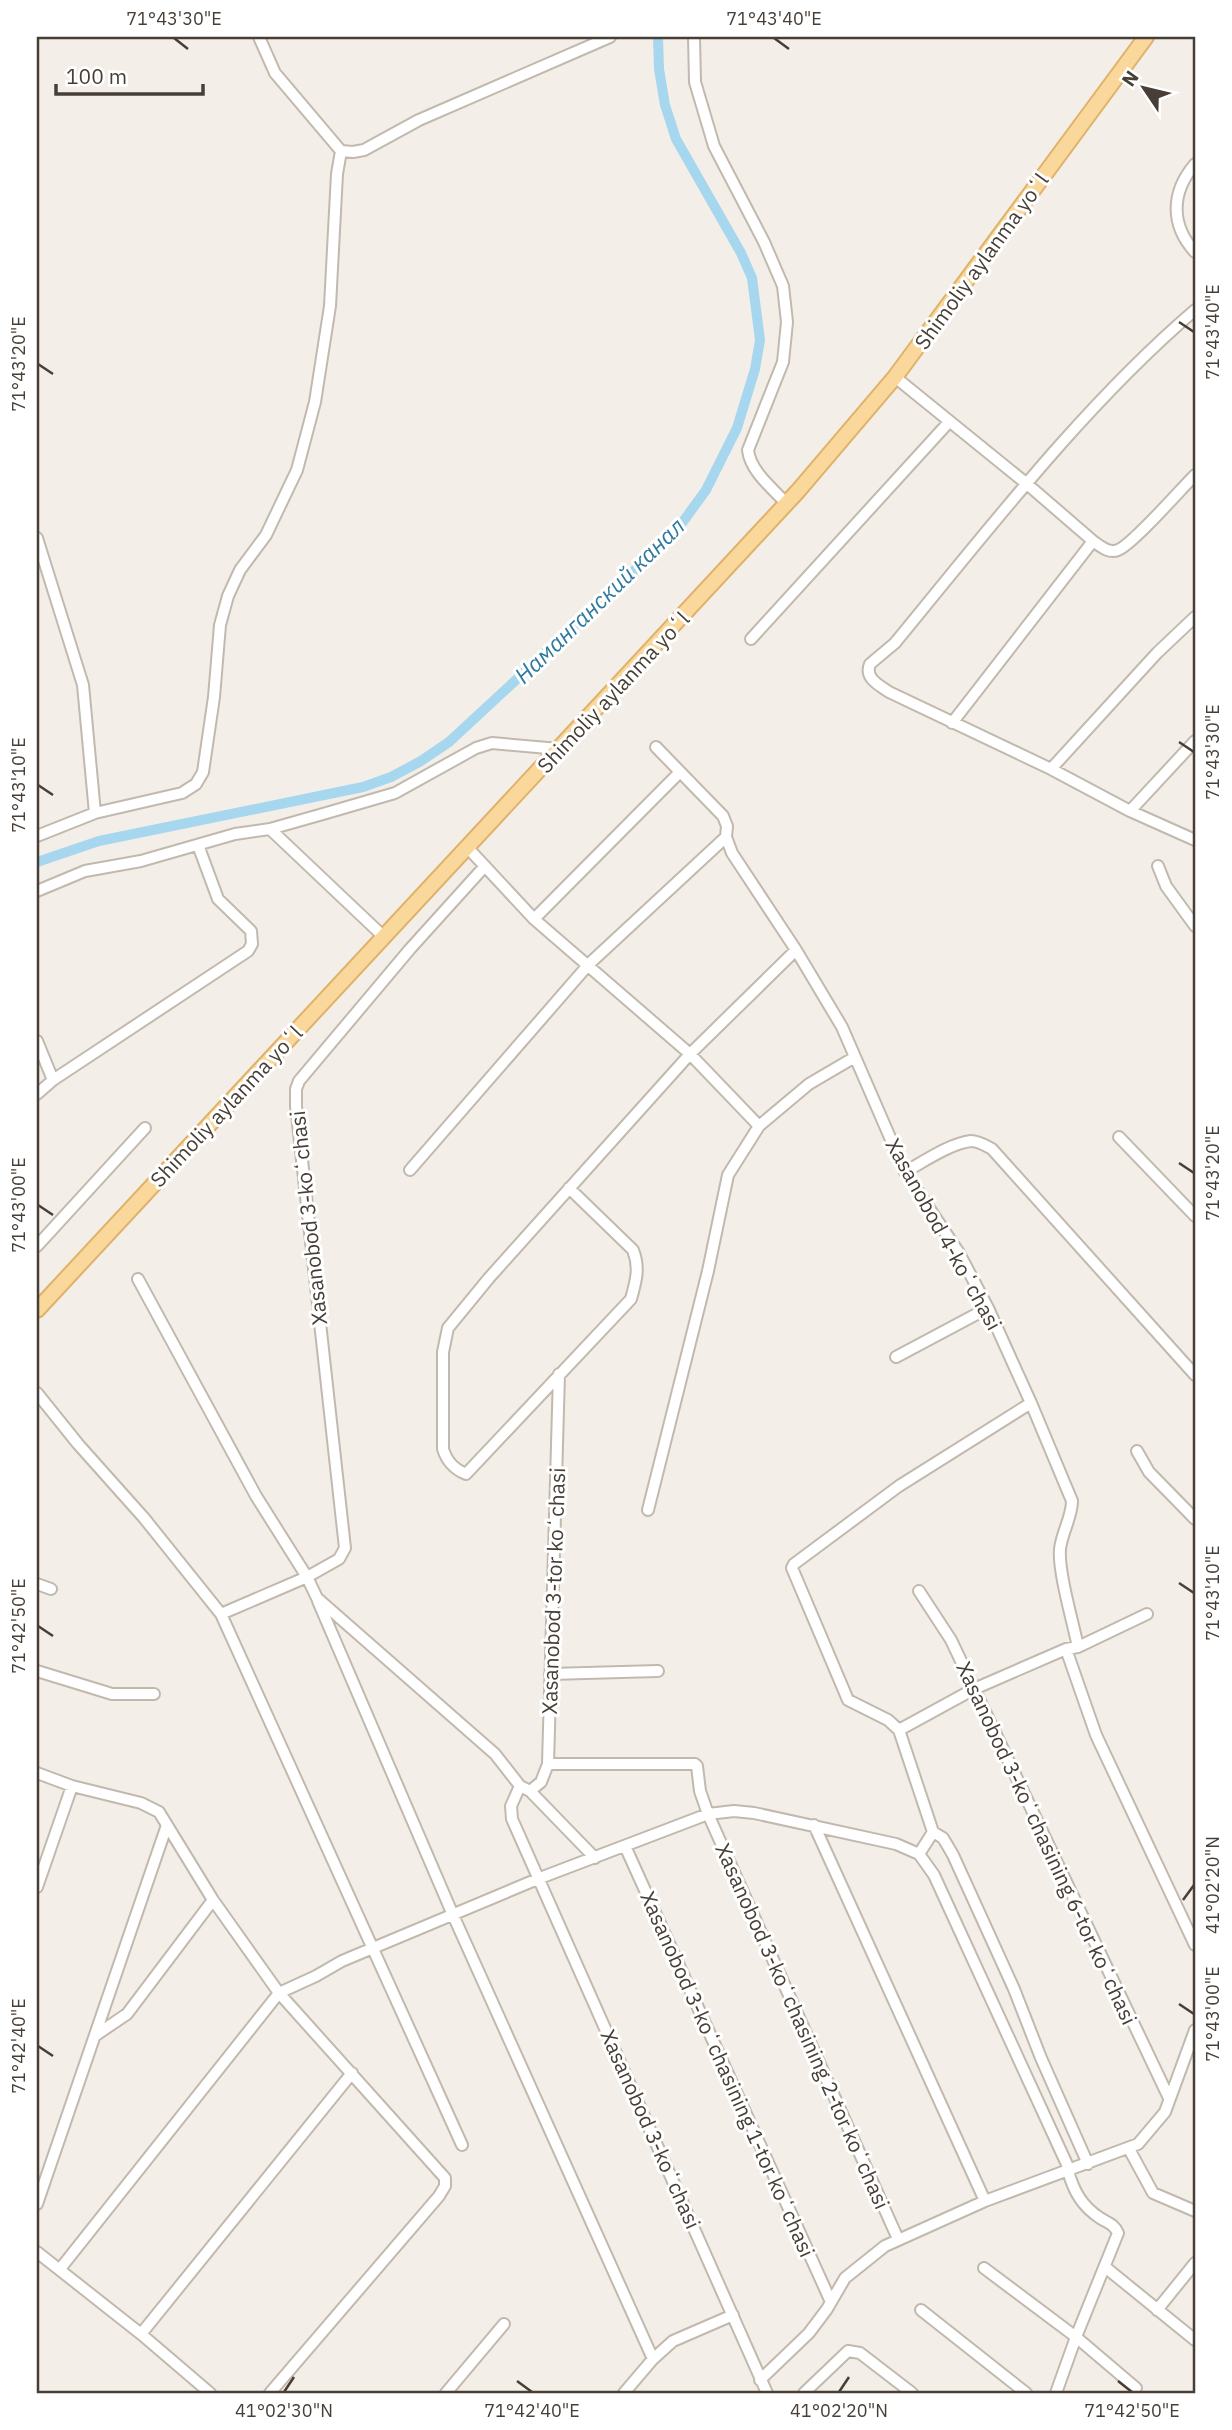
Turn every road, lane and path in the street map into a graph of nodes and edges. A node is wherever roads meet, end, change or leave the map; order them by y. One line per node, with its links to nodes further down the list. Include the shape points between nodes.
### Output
1 (259, 37): 5 (street, via 275,73)
2 (610, 37): 5 (street, via 419,120 364,150)
3 (694, 37): 13 (street, via 695,82 714,146 783,286 783,362 748,460)
4 (1146, 37): 9 (main road, Shimoliy aylanma yoʻl)
5 (341, 151): 25 (street, via 330,306 315,402 297,470 266,535 240,570 228,596 220,625 203,772 183,793)
6 (1195, 164): 7 (street, via 1175,208 1177,225)
7 (1195, 252)
8 (1195, 310): 12 (street, via 1159,341)
9 (895, 377): 10 (street); 13 (main road, Shimoliy aylanma yoʻl)
10 (949, 422): 12 (street); 17 (street)
11 (1195, 475): 15 (street, via 1118,551 1108,551)
12 (1027, 484): 15 (street); 18 (street, via 895,643 868,669 870,678 889,692)
13 (787, 504): 21 (main road, Shimoliy aylanma yoʻl)
14 (37, 538): 25 (street, via 83,685)
15 (1093, 541): 18 (street)
16 (1195, 617): 22 (street)
17 (751, 639)
18 (952, 723): 22 (street)
19 (1195, 741): 24 (street)
20 (656, 747): 23 (street, Xasanobod 4-koʻchasi)
21 (559, 749): 26 (street, via 492,743 395,793); 31 (main road, Shimoliy aylanma yoʻl)
22 (1051, 769): 24 (street)
23 (680, 772): 28 (street, Xasanobod 4-koʻchasi, via 723,816); 35 (street)
24 (1130, 811): 29 (street)
25 (95, 813): 27 (street)
26 (270, 829): 30 (street); 37 (street)
27 (37, 836)
28 (726, 837): 38 (street, Xasanobod 4-koʻchasi, via 738,864); 39 (street)
29 (1195, 840)
30 (198, 845): 34 (street, via 85,871); 43 (street, via 218,899 251,931 252,944 242,956)
31 (467, 847): 32 (street); 37 (main road, Shimoliy aylanma yoʻl)
32 (485, 866): 35 (street); 64 (street, Xasanobod 3-koʻchasi, via 296,1088 345,1548 339,1559)
33 (1158, 866): 36 (street, via 1166,886)
34 (37, 891)
35 (534, 919): 39 (street)
36 (1195, 926)
37 (384, 937): 55 (main road, Shimoliy aylanma yoʻl)
38 (796, 950): 41 (street); 42 (street, Xasanobod 4-koʻchasi)
39 (589, 964): 41 (street); 48 (street)
40 (37, 1041): 43 (street)
41 (690, 1054): 45 (street); 50 (street)
42 (855, 1057): 45 (street, via 809,1084); 49 (street, Xasanobod 4-koʻchasi)
43 (53, 1080): 44 (street)
44 (37, 1094)
45 (760, 1126): 62 (street, via 728,1175)
46 (145, 1128): 52 (street)
47 (1119, 1137): 51 (street)
48 (410, 1170)
49 (905, 1172): 54 (street, Xasanobod 4-koʻchasi, via 959,1253); 58 (street, via 970,1141 992,1149)
50 (569, 1188): 57 (street, via 634,1250 638,1273 631,1299); 57 (street, via 448,1328 443,1352 443,1449 451,1465 469,1473)
51 (1195, 1216)
52 (37, 1246)
53 (138, 1279): 64 (street, via 256,1496)
54 (988, 1308): 56 (street); 60 (street, Xasanobod 4-koʻchasi)
55 (37, 1310)
56 (896, 1357)
57 (559, 1374): 75 (street, Xasanobod 3-tor koʻchasi)
58 (1195, 1374)
59 (37, 1394): 69 (street)
60 (1031, 1403): 71 (street, Xasanobod 4-koʻchasi, via 1072,1501 1060,1549); 78 (street, via 899,1486 794,1563 792,1568 848,1700)
61 (1137, 1451): 63 (street, via 1149,1472)
62 (648, 1510)
63 (1195, 1519)
64 (307, 1577): 68 (street); 69 (street)
65 (37, 1584): 66 (street)
66 (51, 1589)
67 (919, 1591): 76 (street, Xasanobod 3-koʻchasining 6-tor koʻchasi, via 951,1640)
68 (317, 1598): 82 (street, via 495,1754); 93 (street)
69 (221, 1614): 95 (street)
70 (1147, 1614): 71 (street)
71 (1078, 1647): 72 (street)
72 (1066, 1650): 76 (street); 94 (street, via 1096,1735)
73 (37, 1671): 77 (street, via 112,1694)
74 (658, 1671): 75 (street)
75 (550, 1674): 79 (street, Xasanobod 3-tor koʻchasi)
76 (974, 1689): 78 (street); 100 (street, Xasanobod 3-koʻchasining 6-tor koʻchasi)
77 (153, 1694)
78 (899, 1730): 86 (street)
79 (548, 1764): 82 (street, via 541,1782); 83 (street, Xasanobod 3-koʻchasining 2-tor koʻchasi, via 695,1764)
80 (37, 1773): 81 (street)
81 (72, 1786): 84 (street, via 152,1807); 91 (street)
82 (525, 1789): 89 (street); 90 (street, Xasanobod 3-koʻchasi, via 512,1806 512,1819)
83 (708, 1814): 85 (street, via 754,1813); 87 (street); 108 (street, Xasanobod 3-koʻchasining 2-tor koʻchasi)
84 (167, 1825): 92 (street); 98 (street)
85 (814, 1825): 88 (street, via 896,1844); 105 (street)
86 (933, 1832): 88 (street); 103 (street, via 943,1838 953,1855)
87 (625, 1846): 89 (street); 114 (street, Xasanobod 3-koʻchasining 1-tor koʻchasi)
88 (919, 1854): 104 (street, via 934,1875)
89 (594, 1858): 90 (street)
90 (540, 1878): 93 (street); 117 (street, Xasanobod 3-koʻchasi)
91 (37, 1887)
92 (213, 1900): 96 (street); 98 (street, via 127,2014)
93 (453, 1915): 95 (street); 122 (street)
94 (1195, 1945)
95 (372, 1950): 96 (street); 101 (street)
96 (279, 1993): 99 (street); 113 (street)
97 (1195, 2030): 100 (street)
98 (96, 2035): 106 (street)
99 (352, 2073): 119 (street); 126 (street, via 445,2178 444,2186)
100 (1168, 2098): 102 (street, via 1159,2123)
101 (462, 2145)
102 (1129, 2149): 103 (street); 107 (street, via 1153,2193)
103 (1088, 2164): 104 (street)
104 (1069, 2171): 105 (street); 111 (street, via 1077,2198 1117,2230)
105 (985, 2201): 108 (street)
106 (37, 2204)
107 (1195, 2211)
108 (898, 2239): 114 (street, via 852,2270)
109 (37, 2252): 113 (street)
110 (1195, 2263): 116 (street)
111 (1105, 2267): 116 (street); 120 (street)
112 (984, 2268): 120 (street)
113 (60, 2269): 119 (street)
114 (831, 2302): 123 (street, via 809,2333)
115 (921, 2310): 132 (street)
116 (1157, 2310): 121 (street)
117 (733, 2315): 122 (street, via 673,2341); 123 (street, Xasanobod 3-koʻchasi)
118 (504, 2324): 127 (street)
119 (141, 2334): 125 (street)
120 (1076, 2337): 124 (street); 133 (street)
121 (1195, 2340)
122 (653, 2359): 128 (street)
123 (760, 2380): 129 (street, Xasanobod 3-koʻchasi)
124 (1136, 2388)
125 (210, 2393)
126 (270, 2393)
127 (446, 2393)
128 (624, 2393)
129 (766, 2393)
130 (804, 2393): 131 (street, via 852,2350)
131 (912, 2393)
132 (1026, 2393)
133 (1056, 2393)

